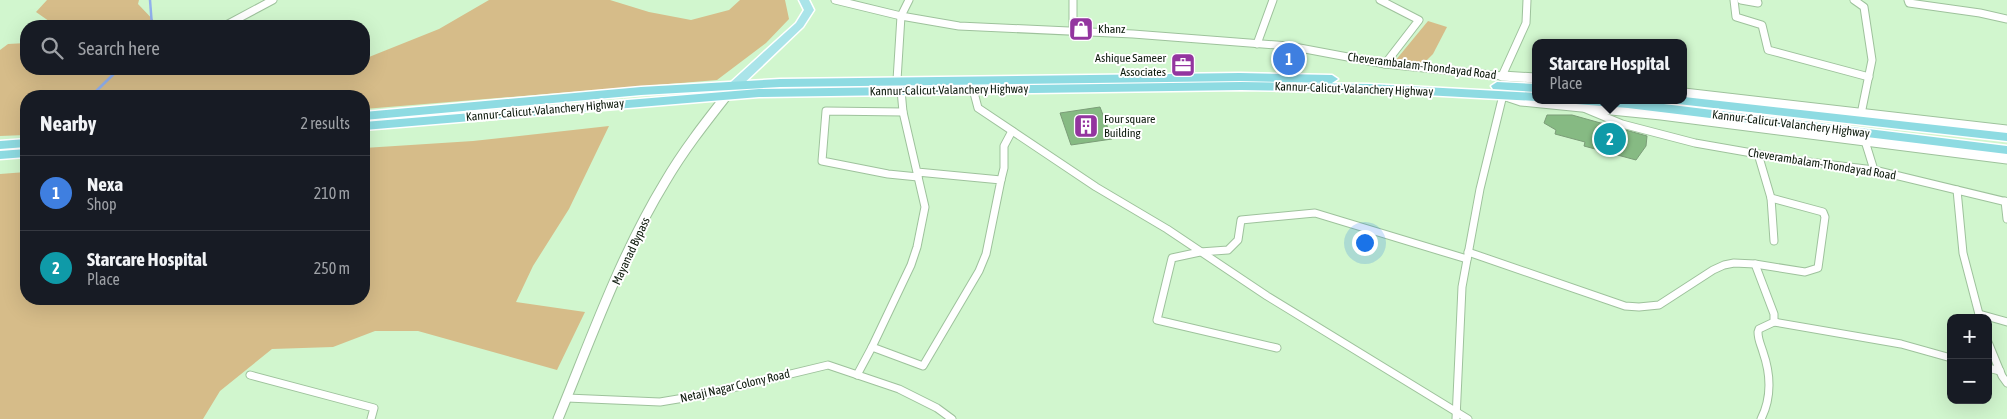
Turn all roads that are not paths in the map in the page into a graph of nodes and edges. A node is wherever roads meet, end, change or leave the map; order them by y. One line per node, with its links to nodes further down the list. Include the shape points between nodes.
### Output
1 (272, 0): 16 (street)
2 (804, 0): 23 (main road, via 808,10 800,25)
3 (835, 0): 14 (street, Cheverambalam-Thondayad Road)
4 (910, 0): 14 (street)
5 (1073, 0): 17 (street)
6 (1273, 0): 18 (street)
7 (1380, 0): 19 (street, via 1419,20)
8 (1526, 0): 20 (street, via 1526,23)
9 (1734, 0): 21 (street, via 1736,17 1762,25 1768,50)
10 (1741, 0): 11 (street, via 1758,3)
11 (1757, 0)
12 (1854, 0): 21 (street, via 1864,7 1872,60)
13 (1908, 0): 15 (street, via 1909,3)
14 (901, 16): 17 (street, Cheverambalam-Thondayad Road, via 959,26); 24 (street)
15 (2007, 19)
16 (235, 20)
17 (1073, 31): 18 (street, Cheverambalam-Thondayad Road)
18 (1258, 44): 19 (street, Cheverambalam-Thondayad Road, via 1289,46)
19 (1384, 64): 20 (street, Cheverambalam-Thondayad Road)
20 (1502, 76): 22 (street)
21 (1869, 77): 36 (street)
22 (1532, 78)
23 (735, 85): 24 (highway, Kannur-Calicut-Valanchery Highway); 37 (highway, Kannur-Calicut-Valanchery Highway)
24 (899, 85): 25 (highway, Kannur-Calicut-Valanchery Highway, via 1240,77); 26 (highway, Kannur-Calicut-Valanchery Highway); 29 (highway, Kannur-Calicut-Valanchery Highway); 35 (street)
25 (1532, 88)
26 (973, 89): 27 (highway, Kannur-Calicut-Valanchery Highway, via 1241,86); 41 (street, via 978,108)
27 (1503, 94): 30 (highway, Kannur-Calicut-Valanchery Highway); 32 (street); 60 (street)
28 (1687, 94): 34 (street)
29 (727, 95): 39 (highway, Kannur-Calicut-Valanchery Highway); 75 (street, Mayanad Bypass, via 684,151 656,196)
30 (1532, 97)
31 (1687, 101): 34 (highway, Kannur-Calicut-Valanchery Highway)
32 (1532, 102)
33 (1578, 104): 38 (highway, Kannur-Calicut-Valanchery Highway); 48 (street, Cheverambalam-Thondayad Road, via 1600,116 1649,132)
34 (1746, 104): 36 (street); 38 (highway); 42 (highway, Kannur-Calicut-Valanchery Highway)
35 (903, 112): 52 (street); 52 (street, via 826,111 822,161 888,174)
36 (1862, 114): 40 (street)
37 (370, 115)
38 (1753, 123): 43 (street); 46 (highway, Kannur-Calicut-Valanchery Highway)
39 (370, 125)
40 (2007, 130)
41 (1012, 131): 53 (street, via 1004,146); 59 (street)
42 (2007, 137)
43 (1865, 141): 50 (street); 51 (street)
44 (20, 143): 45 (highway)
45 (0, 145)
46 (2007, 150)
47 (20, 153): 49 (highway)
48 (1758, 154): 51 (street, Cheverambalam-Thondayad Road); 55 (street)
49 (0, 155)
50 (2007, 159)
51 (1874, 170): 54 (street, Cheverambalam-Thondayad Road)
52 (917, 174): 53 (street); 66 (street, via 925,207 917,247)
53 (1001, 180): 66 (street, via 986,254 979,271 923,366)
54 (1957, 190): 56 (street, Cheverambalam-Thondayad Road); 62 (street, via 1963,253)
55 (1771, 198): 58 (street); 61 (street, via 1824,212 1818,268 1806,272)
56 (2006, 202): 57 (street)
57 (2007, 219)
58 (1774, 241)
59 (1200, 252): 60 (street, via 1228,250 1238,240 1241,220 1315,213); 67 (street, via 1172,258 1157,320); 76 (street)
60 (1467, 255): 61 (street, via 1625,306 1639,307 1659,305 1724,265); 76 (street, via 1460,306)
61 (1755, 264): 64 (street, via 1771,304)
62 (1979, 314)
63 (1992, 319): 65 (street)
64 (1774, 322): 69 (street, via 1901,344); 81 (street, via 1759,329 1757,336 1770,387 1769,404)
65 (2007, 322)
66 (872, 347): 73 (street)
67 (1277, 348)
68 (1992, 352): 71 (street)
69 (1947, 357)
70 (1992, 369): 71 (street)
71 (2000, 371): 74 (street)
72 (250, 375): 77 (street, via 374,408)
73 (857, 375): 75 (street, Netaji Nagar Colony Road, via 828,365 708,394 660,402); 79 (street, Netaji Nagar Colony Road, via 899,389)
74 (2007, 383)
75 (567, 398): 78 (street, Mayanad Bypass)
76 (1456, 415): 80 (street)
77 (371, 419)
78 (558, 419)
79 (952, 419)
80 (1468, 419)
81 (1761, 419)

